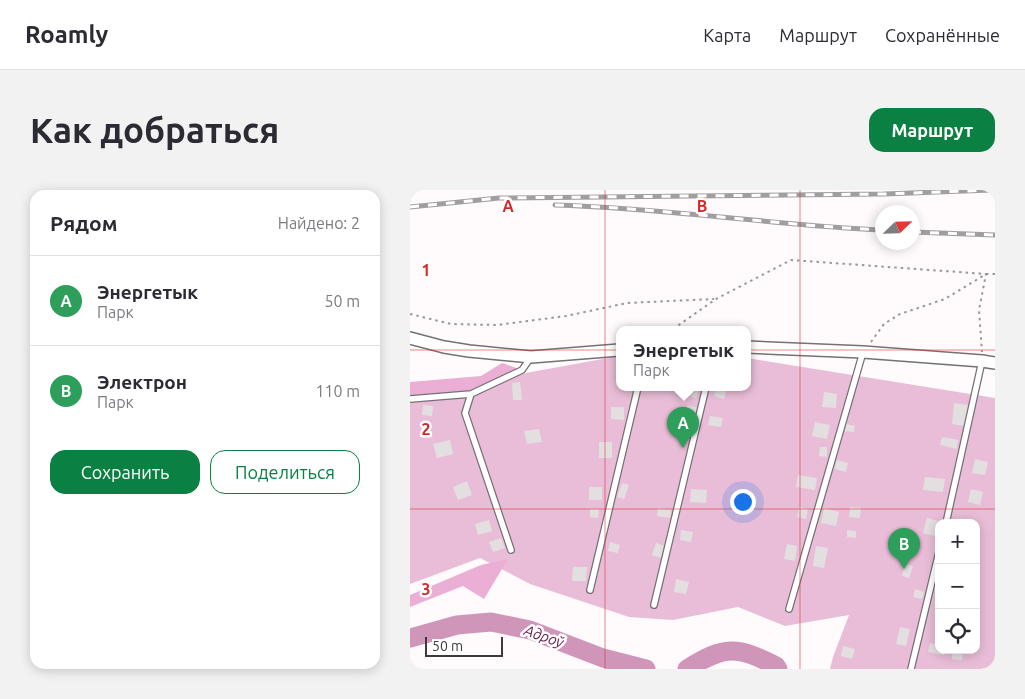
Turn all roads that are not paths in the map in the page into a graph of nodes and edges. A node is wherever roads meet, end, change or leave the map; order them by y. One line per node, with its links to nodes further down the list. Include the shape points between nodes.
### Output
1 (410, 338): 5 (street, via 468,351)
2 (751, 347): 4 (street)
3 (616, 350): 5 (street)
4 (863, 352): 6 (street); 17 (lane)
5 (531, 357): 10 (lane, via 522,370)
6 (982, 361): 7 (street); 12 (lane)
7 (995, 363)
8 (637, 391): 15 (lane)
9 (705, 391): 16 (lane)
10 (471, 394): 11 (lane); 13 (lane, via 465,413)
11 (410, 399)
12 (947, 519)
13 (510, 550)
14 (936, 564): 18 (lane)
15 (590, 590)
16 (654, 605)
17 (789, 609)
18 (911, 669)

